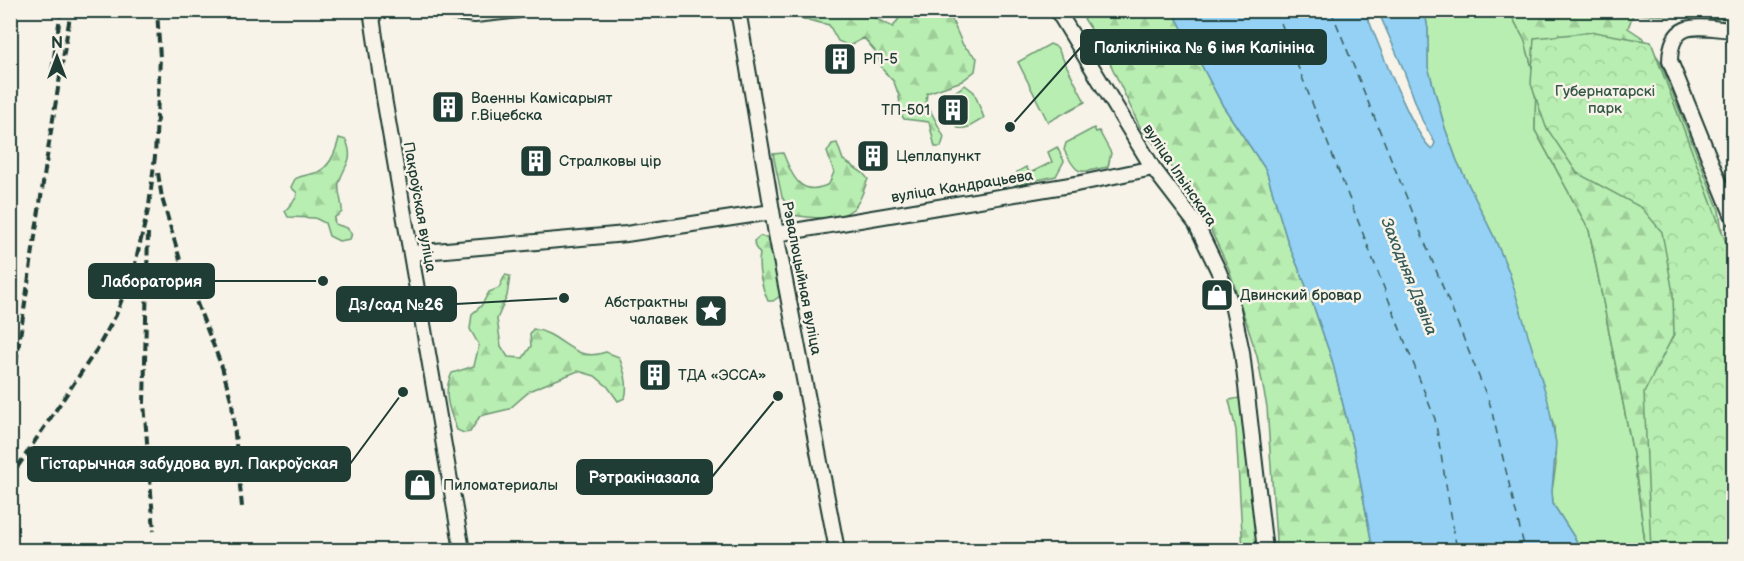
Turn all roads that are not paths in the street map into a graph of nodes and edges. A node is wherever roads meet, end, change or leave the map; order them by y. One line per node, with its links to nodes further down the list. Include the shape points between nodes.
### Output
1 (371, 10): 11 (street, Пакроўская вуліца)
2 (433, 10): 3 (street, via 475,15)
3 (520, 10)
4 (738, 10): 8 (street, Рэвалюцыйная вуліца)
5 (1057, 10): 7 (street, вуліца Ільінскага)
6 (1734, 30): 9 (street, via 1690,28 1677,33 1670,61)
7 (1153, 168): 10 (street, вуліца Кандрацьева); 14 (street, вуліца Ільінскага, via 1196,224 1233,309 1242,352)
8 (772, 212): 10 (street, Рэвалюцыйная вуліца); 11 (street, via 626,234)
9 (1734, 219)
10 (776, 234): 13 (street, Рэвалюцыйная вуліца)
11 (412, 253): 12 (street, Пакроўская вуліца)
12 (462, 550)
13 (837, 550)
14 (1265, 550)

